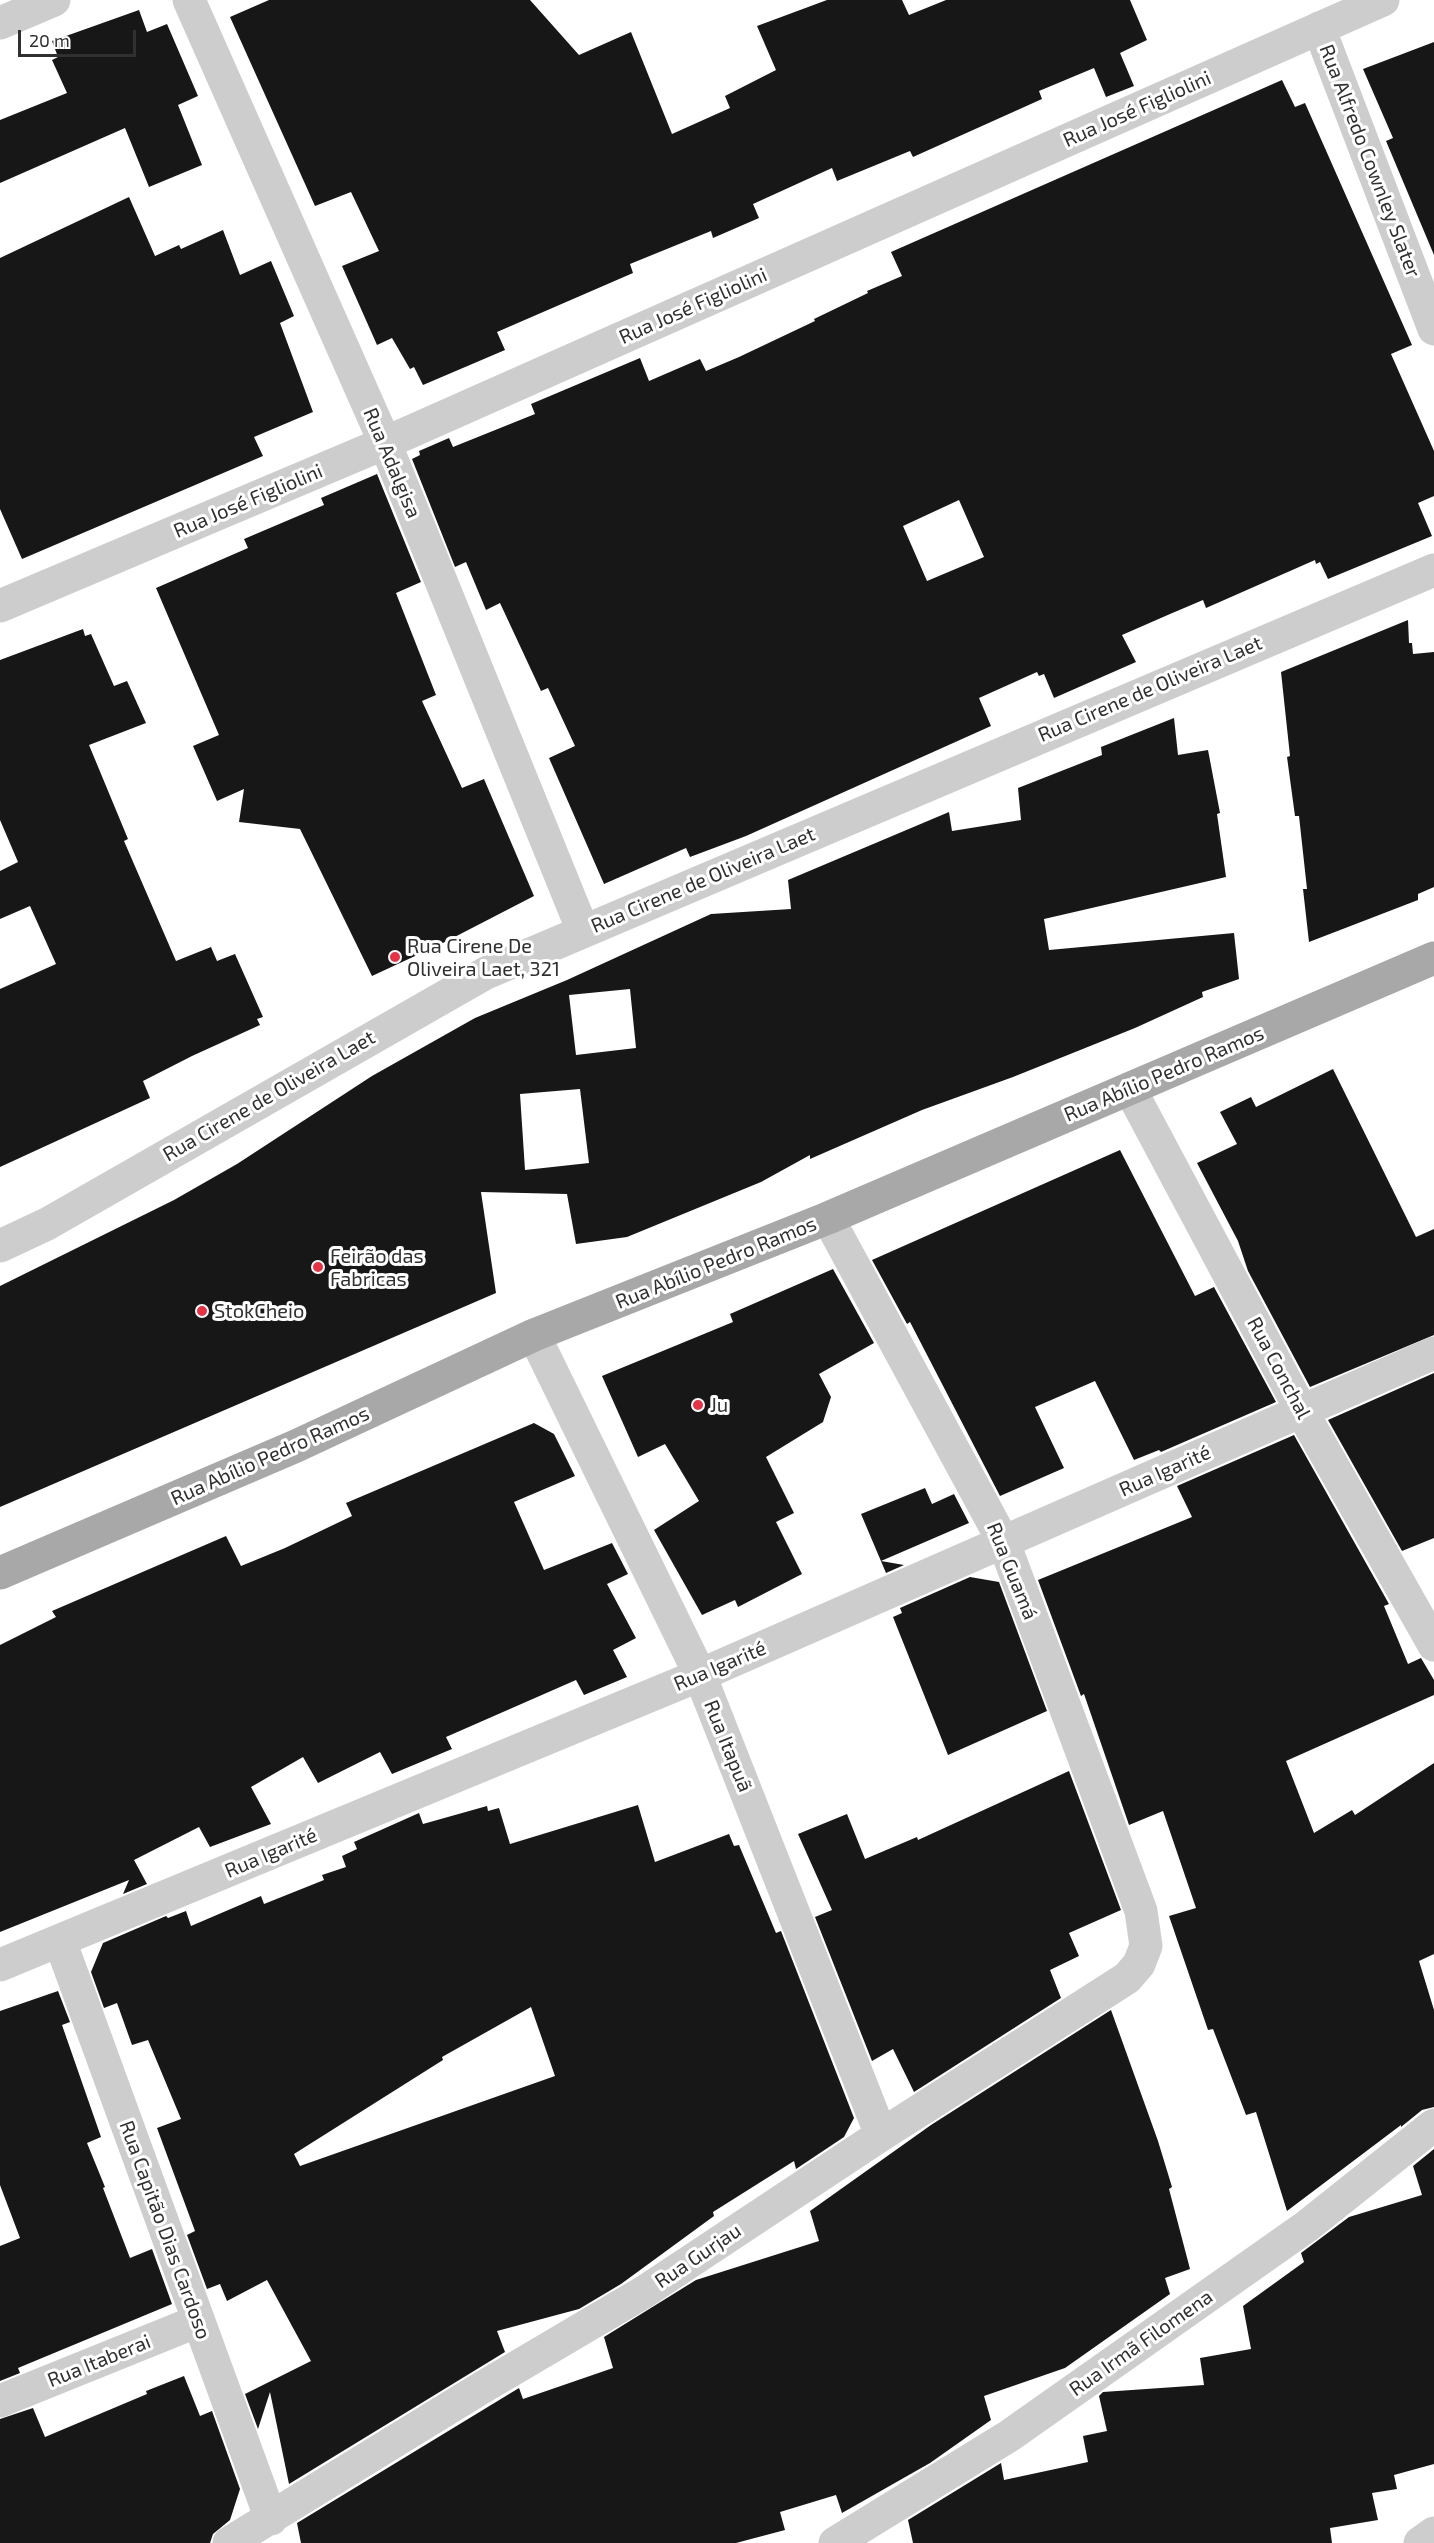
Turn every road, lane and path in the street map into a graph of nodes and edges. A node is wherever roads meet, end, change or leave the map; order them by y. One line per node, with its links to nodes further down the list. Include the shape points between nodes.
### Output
1 (54, 0): 4 (street)
2 (189, 0): 7 (street, Rua Adalgisa)
3 (1383, 0): 5 (street, Rua José Figliolini)
4 (0, 23)
5 (1319, 28): 6 (street, Rua Alfredo Cownley Slater); 7 (street, Rua José Figliolini)
6 (1434, 329)
7 (385, 443): 9 (street, Rua José Figliolini); 10 (street, Rua Adalgisa)
8 (1434, 570): 10 (street, Rua Cirene de Oliveira Laet)
9 (0, 606)
10 (583, 931): 14 (street, Rua Cirene de Oliveira Laet, via 486,972 47,1224)
11 (1434, 958): 12 (main road, Rua Abílio Pedro Ramos)
12 (1130, 1089): 13 (main road, Rua Abílio Pedro Ramos); 17 (street, Rua Conchal)
13 (828, 1218): 15 (main road, Rua Abílio Pedro Ramos); 18 (street, Rua Guamá)
14 (0, 1246)
15 (534, 1335): 19 (main road, Rua Abílio Pedro Ramos, via 296,1446); 21 (street, Rua Itapuã)
16 (1434, 1353): 17 (street, Rua Igarité)
17 (1301, 1410): 18 (street, Rua Igarité); 20 (street, Rua Conchal)
18 (1004, 1543): 21 (street, Rua Igarité); 23 (street, Rua Guamá, via 1141,1911)
19 (0, 1573)
20 (1434, 1646)
21 (700, 1675): 22 (street, Rua Igarité); 26 (street, Rua Itapuã)
22 (60, 1941): 24 (street, Rua Igarité); 27 (street, Rua Capitão Dias Cardoso)
23 (1146, 1946): 26 (street, Rua Gurjau, via 1139,1964 1127,1978)
24 (0, 1965)
25 (1434, 2125): 32 (street, Rua Irmã Filomena, via 1307,2226 1009,2436)
26 (881, 2134): 29 (street, Rua Gurjau, via 644,2292)
27 (198, 2321): 28 (street, Rua Itaberai); 29 (street, Rua Capitão Dias Cardoso)
28 (0, 2401)
29 (271, 2519): 31 (street, Rua Gurjau)
30 (1434, 2533): 33 (street)
31 (229, 2543)
32 (834, 2543)
33 (1420, 2543)

